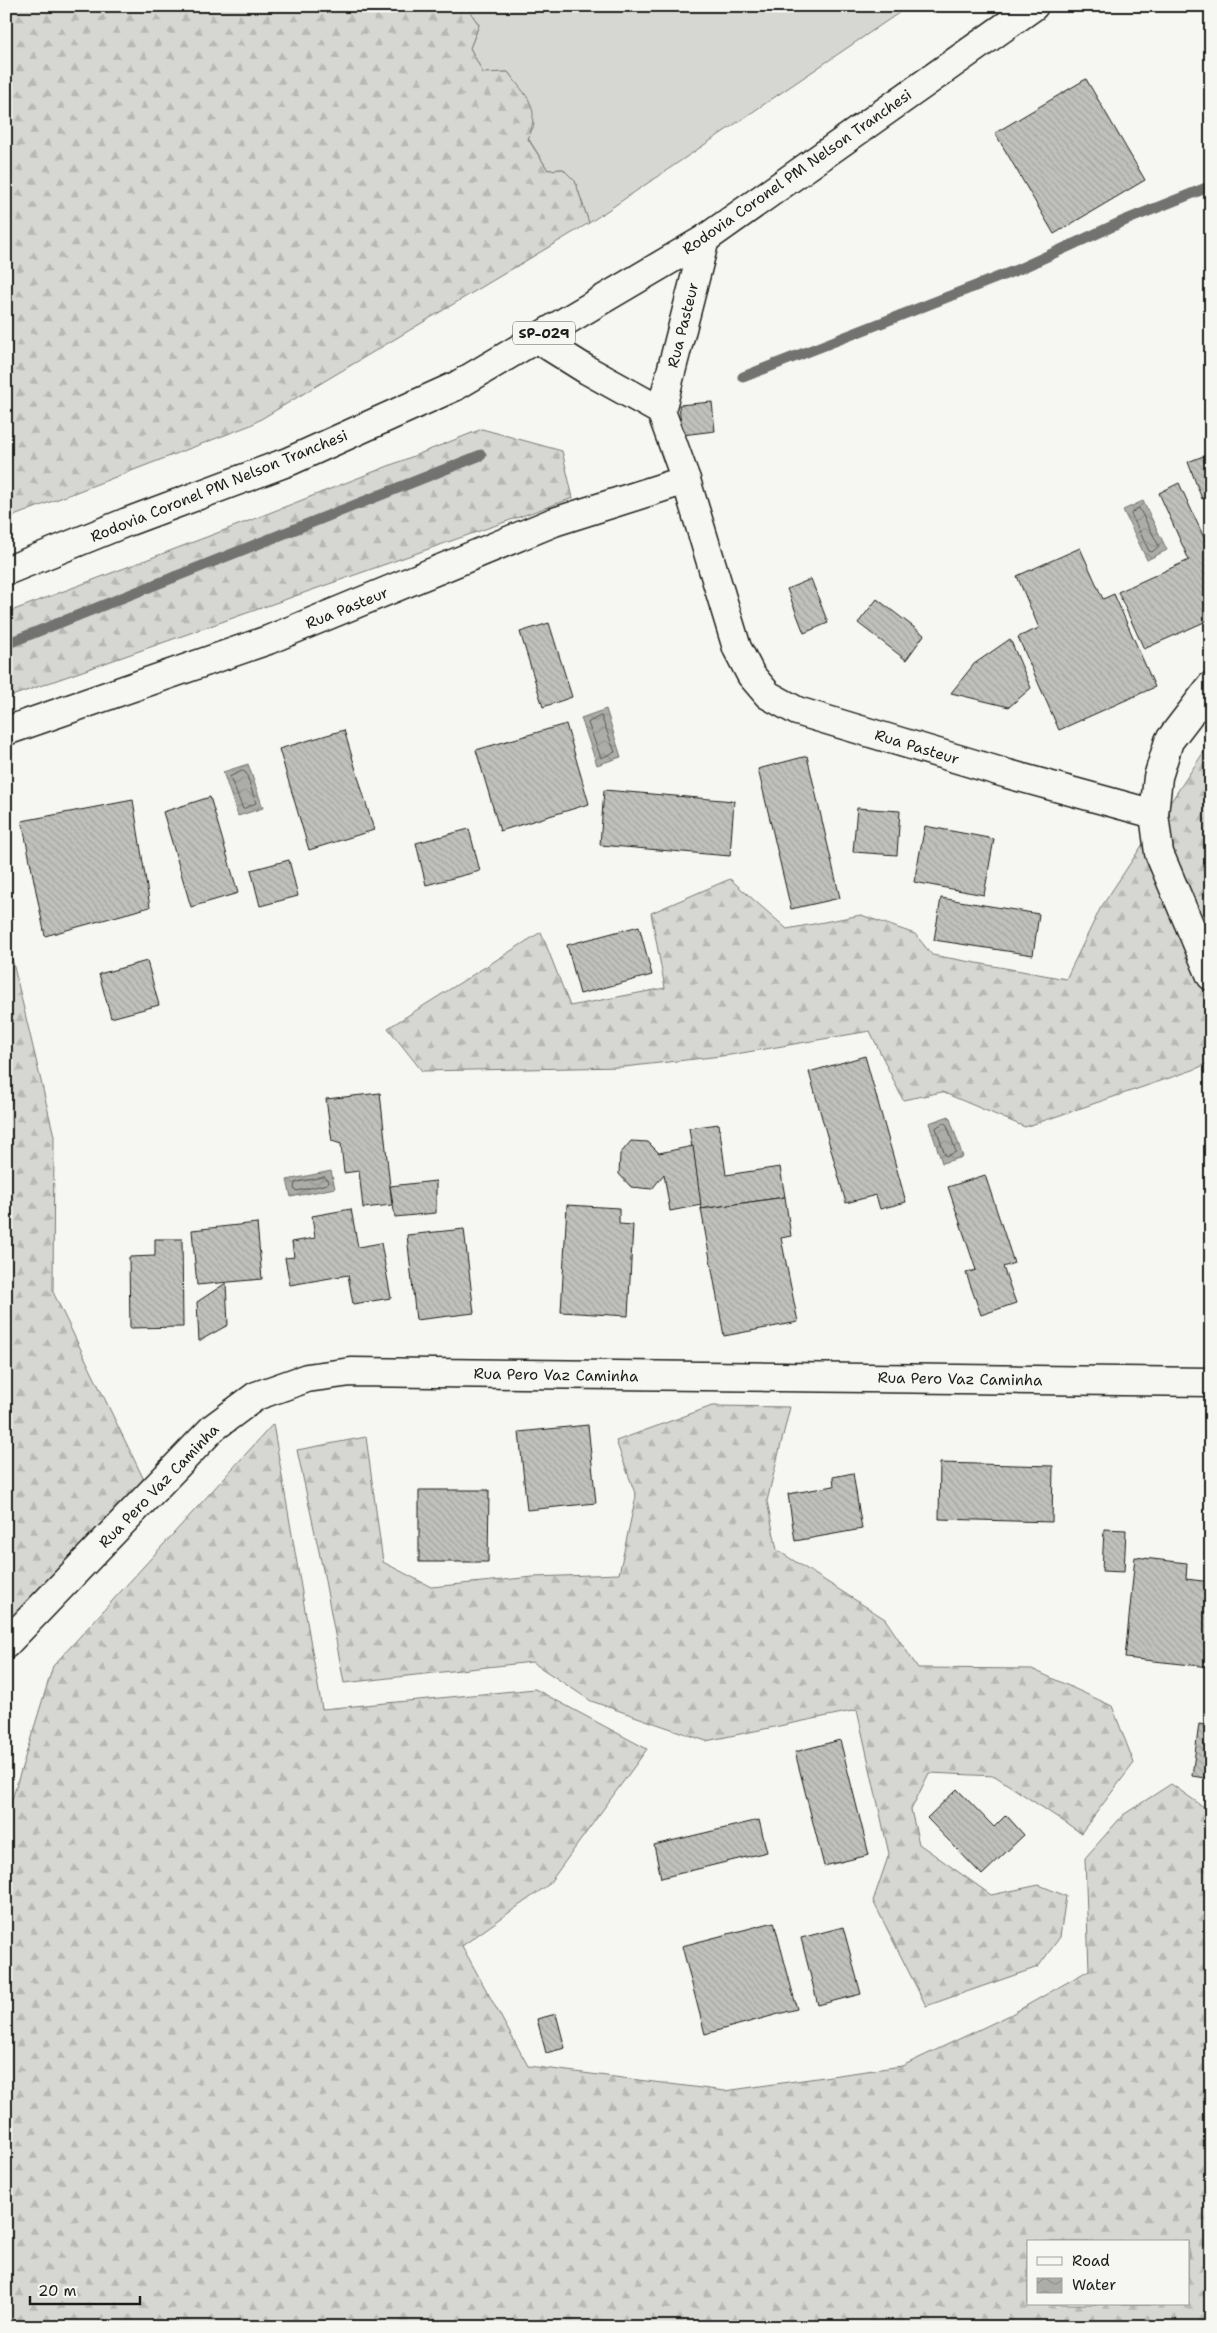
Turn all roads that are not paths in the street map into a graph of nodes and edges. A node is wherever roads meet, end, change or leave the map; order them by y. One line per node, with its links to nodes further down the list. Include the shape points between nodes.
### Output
1 (1034, 6): 2 (main road, Rodovia Coronel PM Nelson Tranchesi / SP-029)
2 (705, 239): 3 (main road, Rodovia Coronel PM Nelson Tranchesi / SP-029); 4 (main road, Rua Pasteur)
3 (536, 338): 4 (main road); 6 (main road, Rodovia Coronel PM Nelson Tranchesi / SP-029, via 456,386 290,461)
4 (661, 410): 5 (main road, Rua Pasteur)
5 (686, 480): 8 (main road, Rua Pasteur, via 554,522 268,640); 9 (main road, Rua Pasteur, via 737,648 751,675 768,695 797,711)
6 (6, 571)
7 (1211, 686): 9 (main road, via 1169,741 1158,776)
8 (6, 731)
9 (1154, 814): 10 (main road, via 1159,853)
10 (1211, 976)
11 (1211, 1382): 12 (main road, Rua Pero Vaz Caminha, via 360,1372 307,1378 256,1396 213,1428)
12 (6, 1644)

